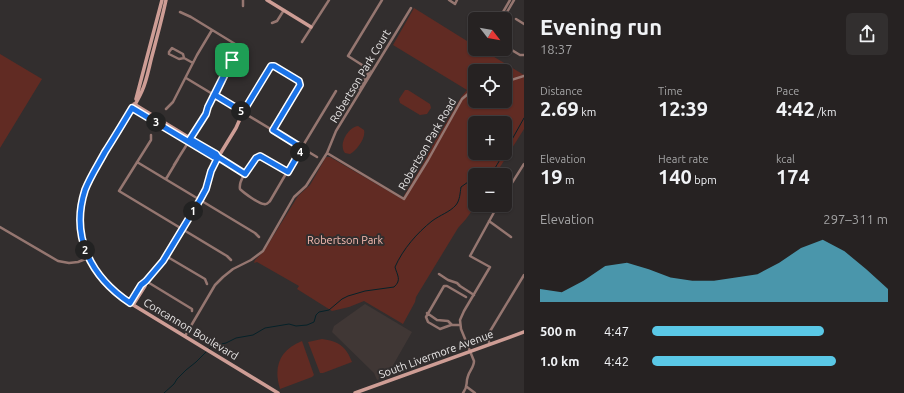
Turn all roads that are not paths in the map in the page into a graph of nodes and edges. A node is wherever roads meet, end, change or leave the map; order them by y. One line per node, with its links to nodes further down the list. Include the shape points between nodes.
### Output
1 (162, 0): 34 (main road, Concannon Boulevard)
2 (166, 0): 34 (main road, Concannon Boulevard, via 146,81)
3 (243, 0): 11 (street)
4 (267, 0): 13 (main road)
5 (329, 0): 20 (street)
6 (382, 0): 30 (street, via 348,56 370,70)
7 (448, 0): 8 (street, via 455,4)
8 (457, 0)
9 (510, 0): 15 (street)
10 (514, 0): 16 (street)
11 (243, 6)
12 (411, 8): 41 (street, Robertson Park Court, via 336,131)
13 (284, 10): 18 (street, via 277,21); 20 (main road)
14 (180, 12): 21 (street)
15 (503, 12)
16 (507, 12)
17 (516, 19): 19 (street)
18 (272, 23)
19 (524, 24)
20 (311, 27): 22 (street)
21 (212, 30): 26 (street); 33 (street, via 240,47)
22 (302, 42)
23 (512, 50): 24 (street)
24 (524, 55)
25 (184, 58): 25 (street, via 183,54 173,48 169,52 179,59); 26 (street)
26 (193, 63): 28 (street)
27 (524, 76): 29 (street)
28 (186, 78): 33 (street); 35 (street, via 173,102)
29 (512, 80)
30 (359, 89)
31 (336, 91): 40 (street)
32 (468, 94): 41 (street, Robertson Park Road, via 462,99 404,199)
33 (215, 95): 36 (street); 39 (street)
34 (134, 105): 39 (main road); 58 (main road, Concannon Boulevard, via 94,172 83,199 81,222 83,245)
35 (166, 109)
36 (243, 112): 37 (street); 37 (street, via 257,87 274,66 299,81 300,85); 43 (main road)
37 (273, 130): 40 (street)
38 (151, 135): 44 (street, via 151,140)
39 (189, 140): 43 (main road); 48 (street)
40 (302, 148): 42 (street); 46 (street)
41 (327, 153): 76 (street, via 306,186 294,198 263,250 222,277)
42 (317, 156)
43 (218, 157): 47 (street); 50 (main road)
44 (137, 162): 48 (street); 54 (street, via 120,191)
45 (524, 164): 49 (street)
46 (288, 172): 47 (street, via 260,156); 47 (street, via 270,202 266,204 240,189)
47 (245, 174)
48 (166, 179): 50 (street)
49 (512, 183)
50 (200, 200): 54 (main road); 56 (street, via 255,233)
51 (494, 212): 52 (street)
52 (489, 221): 55 (street); 68 (street, via 470,256 490,267)
53 (0, 227): 58 (street, via 58,261 69,263)
54 (182, 228): 57 (main road); 59 (street)
55 (511, 237)
56 (259, 238)
57 (166, 256): 63 (main road); 64 (street, via 205,279)
58 (88, 258): 70 (main road, Concannon Boulevard, via 110,288)
59 (230, 260)
60 (439, 274): 62 (street)
61 (524, 275): 77 (street, via 489,333)
62 (448, 280): 65 (street); 66 (street)
63 (146, 281): 70 (main road, via 141,285); 71 (street)
64 (207, 284)
65 (446, 286): 67 (street); 72 (street)
66 (463, 288): 67 (street); 68 (street)
67 (460, 294): 69 (street)
68 (474, 295): 74 (street, via 461,317)
69 (466, 297)
70 (131, 304): 76 (main road, Concannon Boulevard)
71 (192, 311)
72 (427, 313): 73 (street, via 437,320); 73 (street, via 428,322 438,328)
73 (453, 325): 74 (street)
74 (460, 325): 78 (street)
75 (524, 332): 77 (main road, South Livermore Avenue)
76 (185, 336): 80 (main road, Concannon Boulevard)
77 (490, 344): 78 (main road, South Livermore Avenue)
78 (471, 351): 79 (street, via 474,365 468,375); 81 (main road, South Livermore Avenue)
79 (467, 388): 82 (street); 83 (street)
80 (278, 393)
81 (355, 393)
82 (463, 393)
83 (475, 393)

